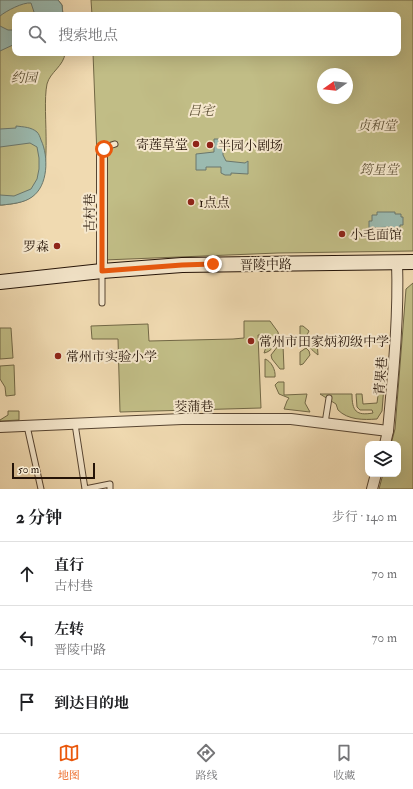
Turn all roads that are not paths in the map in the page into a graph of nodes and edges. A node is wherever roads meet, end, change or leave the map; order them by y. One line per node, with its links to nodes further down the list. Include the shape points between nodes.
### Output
1 (115, 144): 2 (lane, via 104,149)
2 (102, 156): 5 (street, 古村巷)
3 (397, 262): 4 (main road, 晋陵中路); 5 (main road, 晋陵中路, via 182,265); 13 (street, 青果巷, via 396,341)
4 (413, 262)
5 (102, 271): 6 (main road, 晋陵中路); 7 (lane)
6 (0, 282)
7 (102, 303)
8 (329, 398): 9 (lane)
9 (325, 423): 10 (street, 茭蒲巷, via 291,419 182,419); 13 (street, 茭蒲巷)
10 (75, 424): 11 (street, 茭蒲巷); 17 (lane, via 85,489 110,484)
11 (27, 426): 12 (street, 茭蒲巷); 16 (lane)
12 (0, 428)
13 (388, 431): 14 (street, 青果巷)
14 (386, 441)
15 (375, 477): 18 (street)
16 (41, 489)
17 (110, 489)
18 (372, 489)

